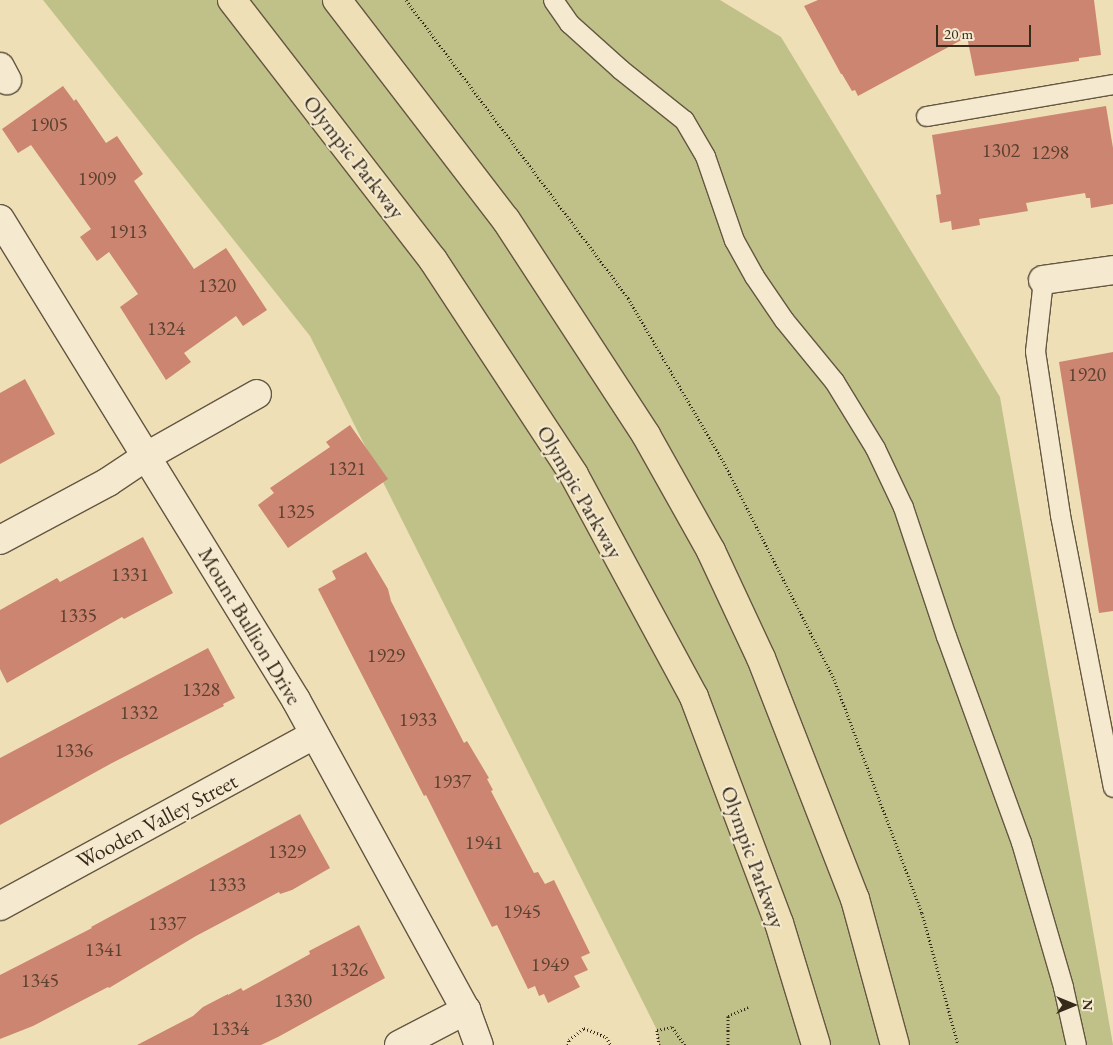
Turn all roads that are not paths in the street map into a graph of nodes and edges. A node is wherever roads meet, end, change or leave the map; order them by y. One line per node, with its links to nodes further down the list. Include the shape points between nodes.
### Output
1 (232, 0): 18 (main road, Olympic Parkway, via 433,260 574,475 694,697 778,923)
2 (337, 0): 19 (main road, via 506,220 646,435 711,551 761,658 855,899)
3 (553, 0): 20 (lane, via 569,22 612,62 684,120 705,156 734,240 754,276 784,320 834,381 875,448 903,507 1021,842 1063,987)
4 (1113, 84): 5 (lane)
5 (926, 116)
6 (0, 220): 10 (street, Mount Bullion Drive)
7 (1113, 270): 8 (street)
8 (1043, 280): 13 (lane, via 1035,350 1060,515)
9 (257, 394): 10 (street)
10 (147, 456): 11 (street, via 108,482); 12 (street, Mount Bullion Drive, via 296,700)
11 (0, 540)
12 (314, 735): 14 (street, Wooden Valley Street); 15 (street, Mount Bullion Drive)
13 (1113, 787)
14 (0, 906)
15 (466, 1010): 16 (street); 17 (street, Mount Bullion Drive)
16 (399, 1045)
17 (479, 1045)
18 (816, 1045)
19 (895, 1045)
20 (1076, 1045)

